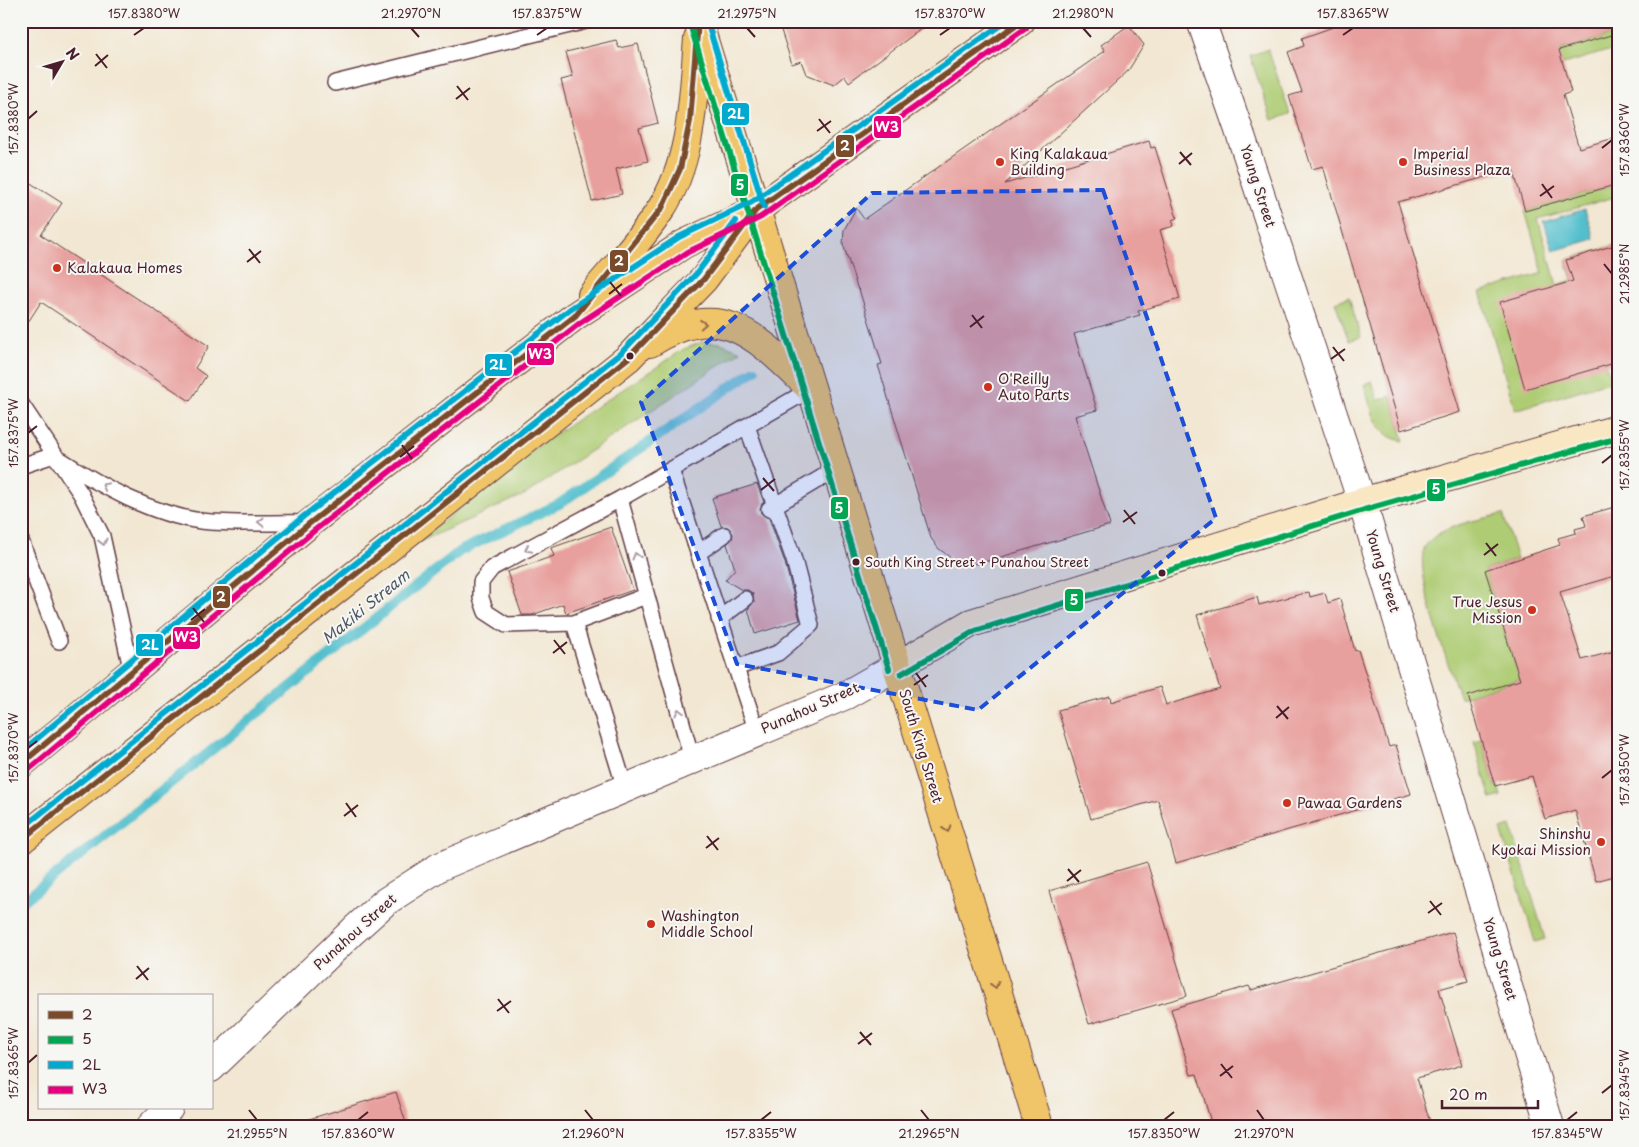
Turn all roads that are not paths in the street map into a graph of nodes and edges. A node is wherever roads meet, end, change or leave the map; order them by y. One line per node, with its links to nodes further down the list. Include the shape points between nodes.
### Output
1 (586, 21): 5 (lane)
2 (1021, 21): 6 (main road)
3 (1201, 21): 18 (street, Young Street)
4 (698, 23): 6 (main road, South King Street); 7 (main road, via 690,121 680,168 662,208)
5 (335, 83)
6 (756, 210): 7 (main road, via 684,244); 8 (main road, via 704,279); 9 (main road, South King Street)
7 (575, 316): 20 (main road)
8 (628, 358): 9 (main road, one-way to 9, via 676,330 692,324 718,323 753,336); 36 (main road)
9 (811, 389): 11 (lane); 15 (main road, South King Street)
10 (21, 404): 13 (lane)
11 (747, 426): 16 (lane); 19 (lane)
12 (1618, 429): 18 (main road, Punahou Street)
13 (54, 455): 14 (lane); 20 (lane, one-way to 13, via 201,521 128,498); 31 (lane, one-way to 31, via 81,494 102,536)
14 (21, 466)
15 (836, 469): 19 (lane); 29 (main road, South King Street)
16 (671, 470): 17 (lane); 23 (lane)
17 (620, 499): 24 (lane, one-way to 17); 27 (lane, one-way to 27, via 492,568 481,582 481,598 486,612 506,625)
18 (1362, 502): 29 (main road, Punahou Street, via 971,623); 41 (street, Young Street)
19 (772, 506): 30 (lane, via 811,625 778,653)
20 (310, 523): 31 (main road)
21 (724, 535): 23 (lane)
22 (21, 541): 28 (lane)
23 (698, 553): 26 (lane)
24 (646, 596): 27 (lane); 33 (lane, one-way to 24)
25 (745, 599): 26 (lane)
26 (719, 619): 30 (lane)
27 (574, 623): 35 (lane)
28 (59, 641)
29 (896, 666): 32 (street, Punahou Street, via 846,695); 40 (main road, South King Street, one-way to 40)
30 (736, 668): 32 (lane)
31 (132, 673): 34 (main road)
32 (757, 732): 33 (street, Punahou Street)
33 (692, 759): 35 (street, Punahou Street)
34 (21, 764)
35 (625, 788): 37 (street, Punahou Street, via 439,867 385,902)
36 (21, 840)
37 (212, 1067)
38 (167, 1110): 39 (street)
39 (151, 1126)
40 (1039, 1126)
41 (1550, 1126)

